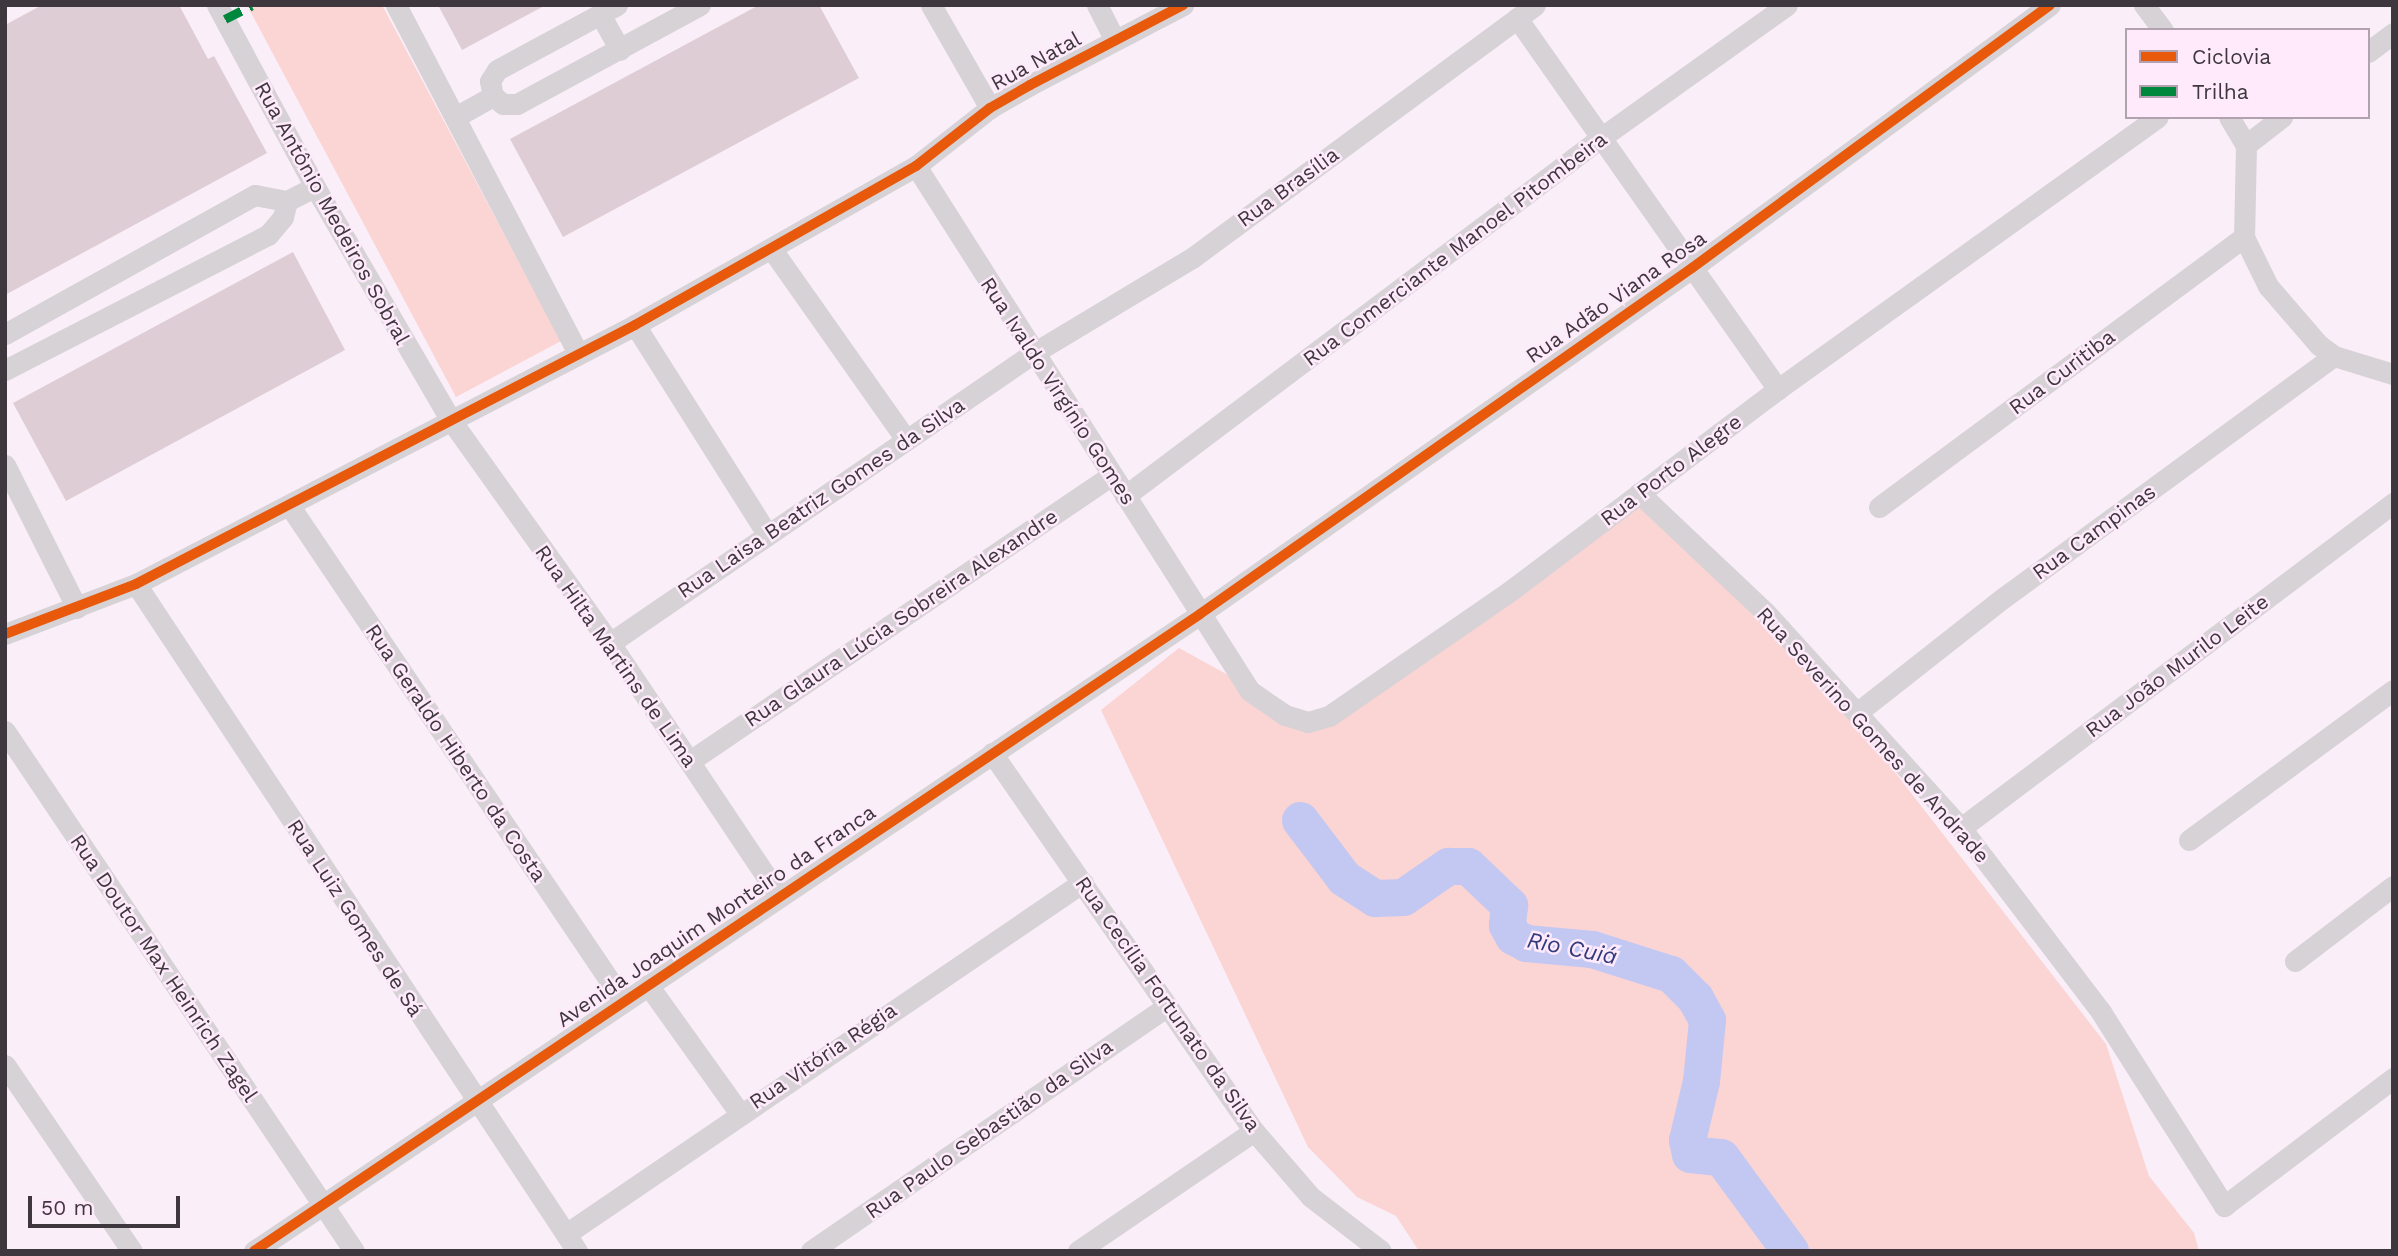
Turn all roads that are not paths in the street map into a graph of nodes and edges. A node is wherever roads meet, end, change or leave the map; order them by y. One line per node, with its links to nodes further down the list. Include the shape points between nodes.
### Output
1 (217, 5): 24 (street, Rua Antônio Medeiros Sobral)
2 (396, 5): 17 (street)
3 (700, 5): 13 (street)
4 (931, 5): 16 (street)
5 (1097, 5): 12 (street)
6 (1183, 5): 12 (street, Rua Natal)
7 (1787, 5): 21 (street, Rua Comerciante Manoel Pitombeira)
8 (2050, 5): 28 (street, Rua Adão Viana Rosa)
9 (609, 10): 13 (street); 15 (street, via 497,71 490,81)
10 (1526, 12): 21 (street); 32 (street, Rua Brasília, via 1192,258)
11 (2393, 33): 14 (street)
12 (1115, 40): 16 (street, Rua Natal)
13 (620, 50): 15 (street, via 517,104 503,104)
14 (2370, 50)
15 (493, 96): 17 (street)
16 (990, 108): 23 (street, Rua Natal)
17 (457, 116): 31 (street)
18 (2155, 119): 36 (street, Rua Porto Alegre)
19 (2231, 119): 22 (street)
20 (2279, 119): 22 (street)
21 (1602, 137): 28 (street); 42 (street, Rua Comerciante Manoel Pitombeira)
22 (2246, 145): 26 (street)
23 (916, 166): 27 (street, Rua Natal); 32 (street, Rua Ivaldo Virgínio Gomes)
24 (315, 187): 25 (street); 37 (street, Rua Antônio Medeiros Sobral)
25 (287, 201): 30 (street, via 255,195); 34 (street, via 283,217 268,235)
26 (2244, 237): 33 (street, via 2289,315); 45 (street, Rua Curitiba)
27 (773, 251): 29 (street, Rua Natal); 38 (street)
28 (1692, 268): 36 (street); 49 (street, Rua Adão Viana Rosa)
29 (635, 325): 31 (street, Rua Natal); 46 (street)
30 (5, 334)
31 (578, 353): 37 (street, Rua Natal)
32 (1032, 354): 38 (street, Rua Laisa Beatriz Gomes da Silva); 40 (street, Rua Ivaldo Virgínio Gomes)
33 (2334, 356): 35 (street); 53 (street, Rua Campinas, via 2003,598)
34 (5, 370)
35 (2393, 374)
36 (1778, 389): 41 (street, Rua Porto Alegre)
37 (450, 419): 44 (street, Rua Natal); 51 (street, Rua Hilta Martins de Lima)
38 (905, 438): 46 (street, Rua Laisa Beatriz Gomes da Silva)
39 (5, 465): 48 (street)
40 (1112, 475): 42 (street, Rua Ivaldo Virgínio Gomes); 56 (street, Rua Glaura Lúcia Sobreira Alexandre)
41 (1639, 493): 49 (street, Rua Porto Alegre, via 1506,594 1315,722 1299,721 1250,691); 53 (street, Rua Severino Gomes de Andrade, via 1766,613)
42 (1125, 496): 49 (street, Rua Ivaldo Virgínio Gomes)
43 (2393, 503): 57 (street, Rua João Murilo Leite)
44 (289, 505): 47 (street, Rua Natal); 64 (street, Rua Geraldo Hiberto da Costa)
45 (1879, 507)
46 (767, 534): 51 (street, Rua Laisa Beatriz Gomes da Silva)
47 (136, 584): 48 (street, Rua Natal); 68 (street, Rua Luiz Gomes de Sá)
48 (77, 608): 50 (street, Rua Natal)
49 (1200, 614): 55 (street, Avenida Joaquim Monteiro da Franca)
50 (5, 634)
51 (610, 643): 56 (street, Rua Hilta Martins de Lima)
52 (2393, 690): 58 (street)
53 (1858, 712): 57 (street, Rua Severino Gomes de Andrade)
54 (5, 731): 71 (street, Rua Doutor Max Heinrich Zagel)
55 (992, 753): 59 (street, Rua Cecília Fortunato da Silva); 61 (street, Avenida Joaquim Monteiro da Franca)
56 (690, 761): 61 (street, Rua Hilta Martins de Lima)
57 (1961, 828): 67 (street, Rua Severino Gomes de Andrade, via 2101,1012 2224,1206)
58 (2189, 840)
59 (1083, 882): 65 (street, Rua Cecília Fortunato da Silva); 69 (street, Rua Vitória Régia)
60 (2393, 886): 62 (street)
61 (779, 895): 63 (street, Avenida Joaquim Monteiro da Franca)
62 (2295, 961)
63 (648, 985): 64 (street, Avenida Joaquim Monteiro da Franca); 69 (street)
64 (624, 1002): 68 (street, Avenida Joaquim Monteiro da Franca)
65 (1167, 1006): 70 (street, Rua Cecília Fortunato da Silva); 77 (street, Rua Paulo Sebastião da Silva)
66 (5, 1065): 74 (street)
67 (2393, 1078)
68 (476, 1102): 71 (street, Avenida Joaquim Monteiro da Franca); 72 (street, Rua Luiz Gomes de Sá)
69 (739, 1112): 72 (street, Rua Vitória Régia)
70 (1254, 1131): 73 (street, Rua Cecília Fortunato da Silva); 78 (street)
71 (323, 1204): 75 (street, Avenida Joaquim Monteiro da Franca); 76 (street, Rua Doutor Max Heinrich Zagel)
72 (571, 1243)
73 (1353, 1245): 79 (street, Rua Cecília Fortunato da Silva)
74 (132, 1251)
75 (254, 1251)
76 (354, 1251)
77 (811, 1251)
78 (1078, 1251)
79 (1381, 1251)

